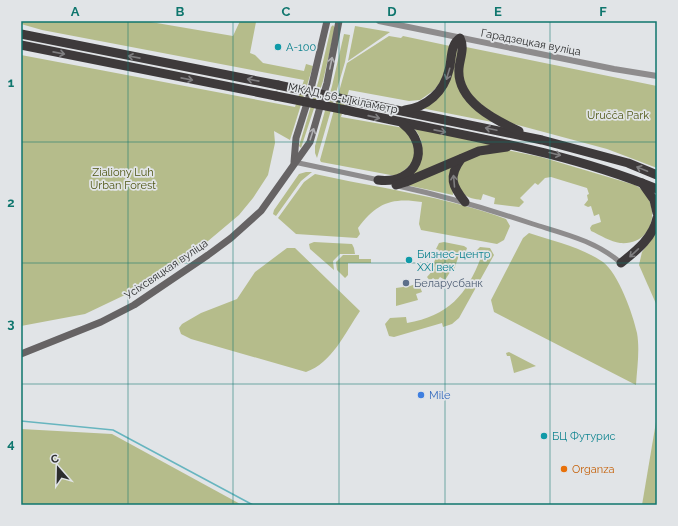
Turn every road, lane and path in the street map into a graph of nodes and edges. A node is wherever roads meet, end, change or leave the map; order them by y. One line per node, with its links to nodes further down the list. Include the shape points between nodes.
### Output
1 (327, 21): 13 (main road, Усіхсвяцкая вуліца, via 309,97 296,138)
2 (339, 21): 13 (main road, Усіхсвяцкая вуліца, one-way to 2, via 310,142 322,101)
3 (379, 21): 5 (street, Гарадзецкая вуліца)
4 (21, 34): 8 (highway, МКАД, 56-ы кіламетр, one-way to 4, bridge)
5 (460, 38): 7 (street, Гарадзецкая вуліца); 8 (highway, one-way to 8, via 454,43 450,70 441,90 424,104); 10 (highway, via 460,79 473,103 497,121)
6 (21, 45): 9 (highway, МКАД, 56-ы кіламетр, one-way to 9, bridge)
7 (657, 76)
8 (400, 110): 10 (highway, МКАД, 56-ы кіламетр, one-way to 8)
9 (402, 123): 11 (highway, МКАД, 56-ы кіламетр, one-way to 11); 15 (highway, via 410,129 417,142 418,154 415,165 412,171 399,179)
10 (542, 140): 14 (highway, МКАД, 56-ы кіламетр, one-way to 10, via 628,163)
11 (517, 146): 12 (highway, via 479,151); 16 (highway, МКАД, 56-ы кіламетр, one-way to 16, via 558,155)
12 (462, 159): 17 (highway); 19 (highway, one-way to 12, via 453,182 456,166)
13 (294, 162): 15 (street); 23 (main road, Усіхсвяцкая вуліца, via 261,211 208,255 134,305 101,322)
14 (657, 175)
15 (378, 180): 17 (street)
16 (641, 182): 18 (highway, МКАД, 56-ы кіламетр); 20 (highway, via 654,200)
17 (396, 185): 19 (street)
18 (657, 189)
19 (465, 202): 22 (street, via 580,238 610,253)
20 (657, 213)
21 (657, 218): 22 (highway, one-way to 22, via 651,234)
22 (621, 263)
23 (21, 354)

